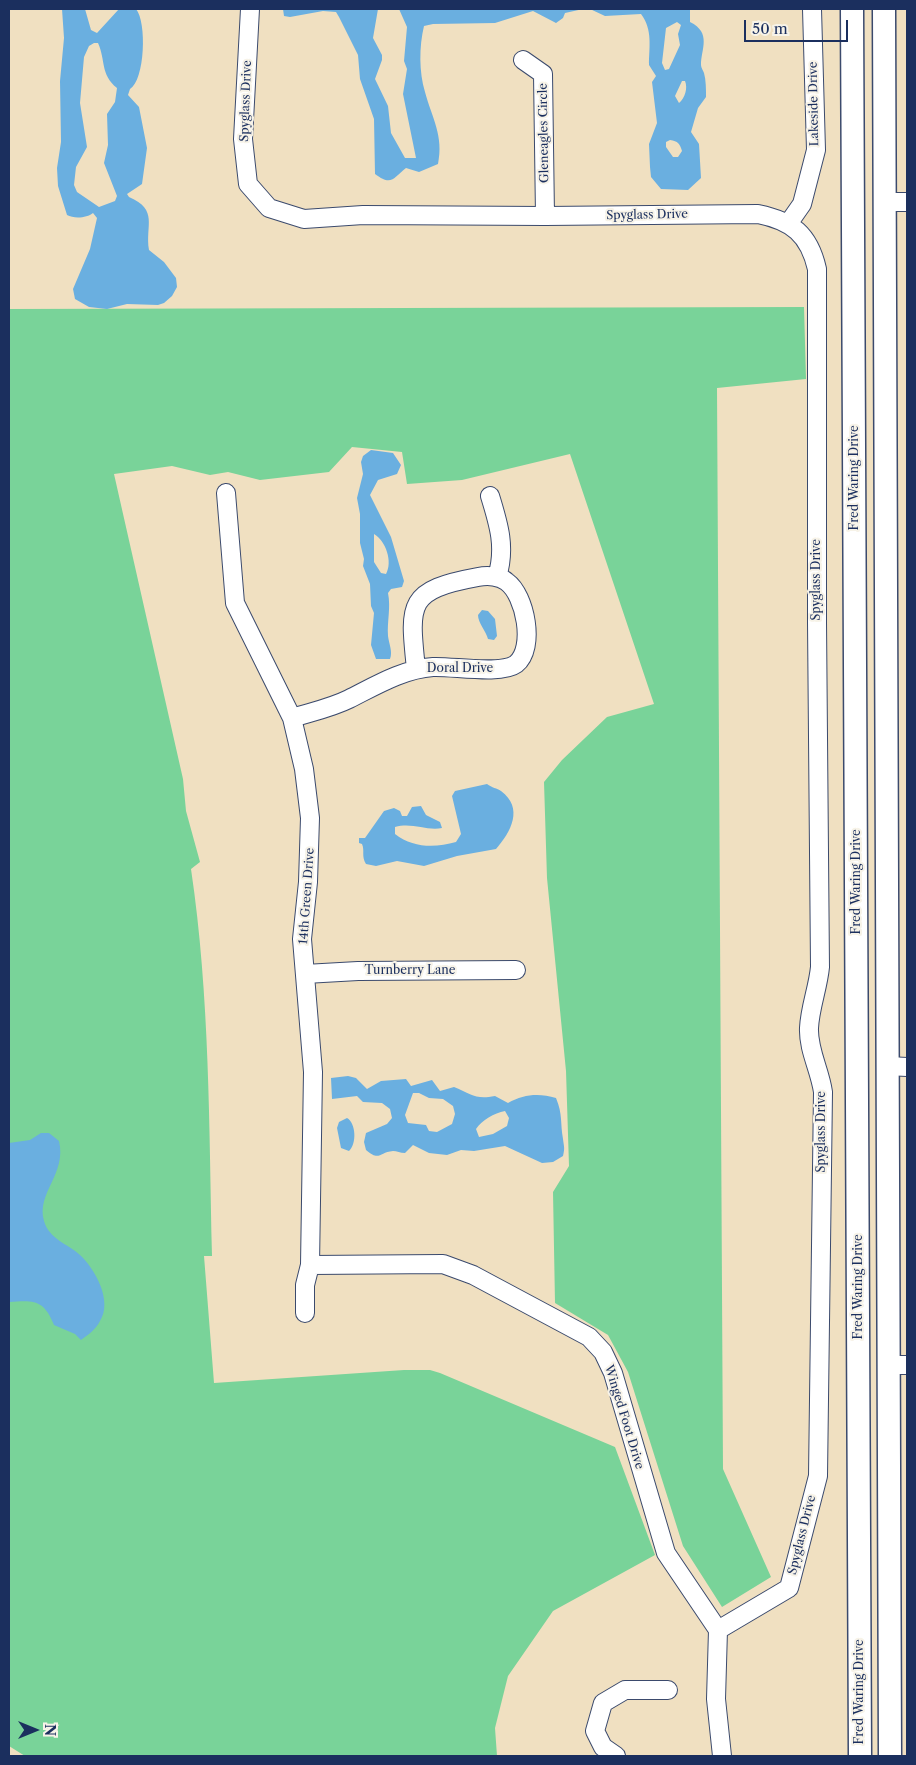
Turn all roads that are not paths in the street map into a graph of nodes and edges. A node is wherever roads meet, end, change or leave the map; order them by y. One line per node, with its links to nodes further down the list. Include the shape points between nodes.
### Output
1 (250, 9): 9 (street, Spyglass Drive, via 243,139 248,184 269,208 304,219 363,215)
2 (812, 9): 10 (street, Lakeside Drive, via 816,150 802,204)
3 (852, 9): 16 (main road, Fred Waring Drive)
4 (858, 9): 7 (main road, via 870,69 871,190 877,199)
5 (884, 9): 7 (main road)
6 (523, 60): 9 (street, Gleneagles Circle, via 543,74)
7 (884, 202): 8 (street); 19 (main road)
8 (907, 202)
9 (546, 216): 10 (street, Spyglass Drive, via 758,214 778,218)
10 (788, 224): 25 (street, Spyglass Drive, via 805,237 817,269 820,967 809,1028 811,1049 823,1092 818,1476 789,1588)
11 (226, 493): 15 (street, 14th Green Drive, via 235,603)
12 (490, 496): 13 (street, via 502,540 502,562)
13 (497, 577): 14 (street, Doral Drive, via 469,578 434,589 418,601 412,619); 14 (street, Doral Drive, via 513,587 528,628 527,645 520,659 509,668 433,667)
14 (416, 670): 15 (street, Doral Drive, via 367,688 335,705)
15 (292, 718): 18 (street, 14th Green Drive, via 304,769 310,818 302,939)
16 (857, 868): 19 (main road, via 872,948 874,1057 880,1065); 21 (main road, Fred Waring Drive)
17 (516, 970): 18 (street, Turnberry Lane)
18 (305, 974): 20 (street, 14th Green Drive, via 312,1072)
19 (897, 1066): 23 (main road)
20 (310, 1265): 22 (street, 14th Green Drive, via 305,1285); 25 (street, Winged Foot Drive, via 443,1264 473,1276 590,1337 603,1352 613,1373 666,1553)
21 (858, 1281): 24 (main road, via 874,1338 875,1476 880,1485); 29 (main road, Fred Waring Drive)
22 (305, 1313)
23 (898, 1365): 24 (main road)
24 (889, 1488): 30 (main road)
25 (718, 1630): 28 (street, via 716,1699)
26 (668, 1690): 27 (street, via 625,1690 603,1703 595,1731 603,1747)
27 (616, 1756)
28 (719, 1756)
29 (860, 1756)
30 (890, 1756)

